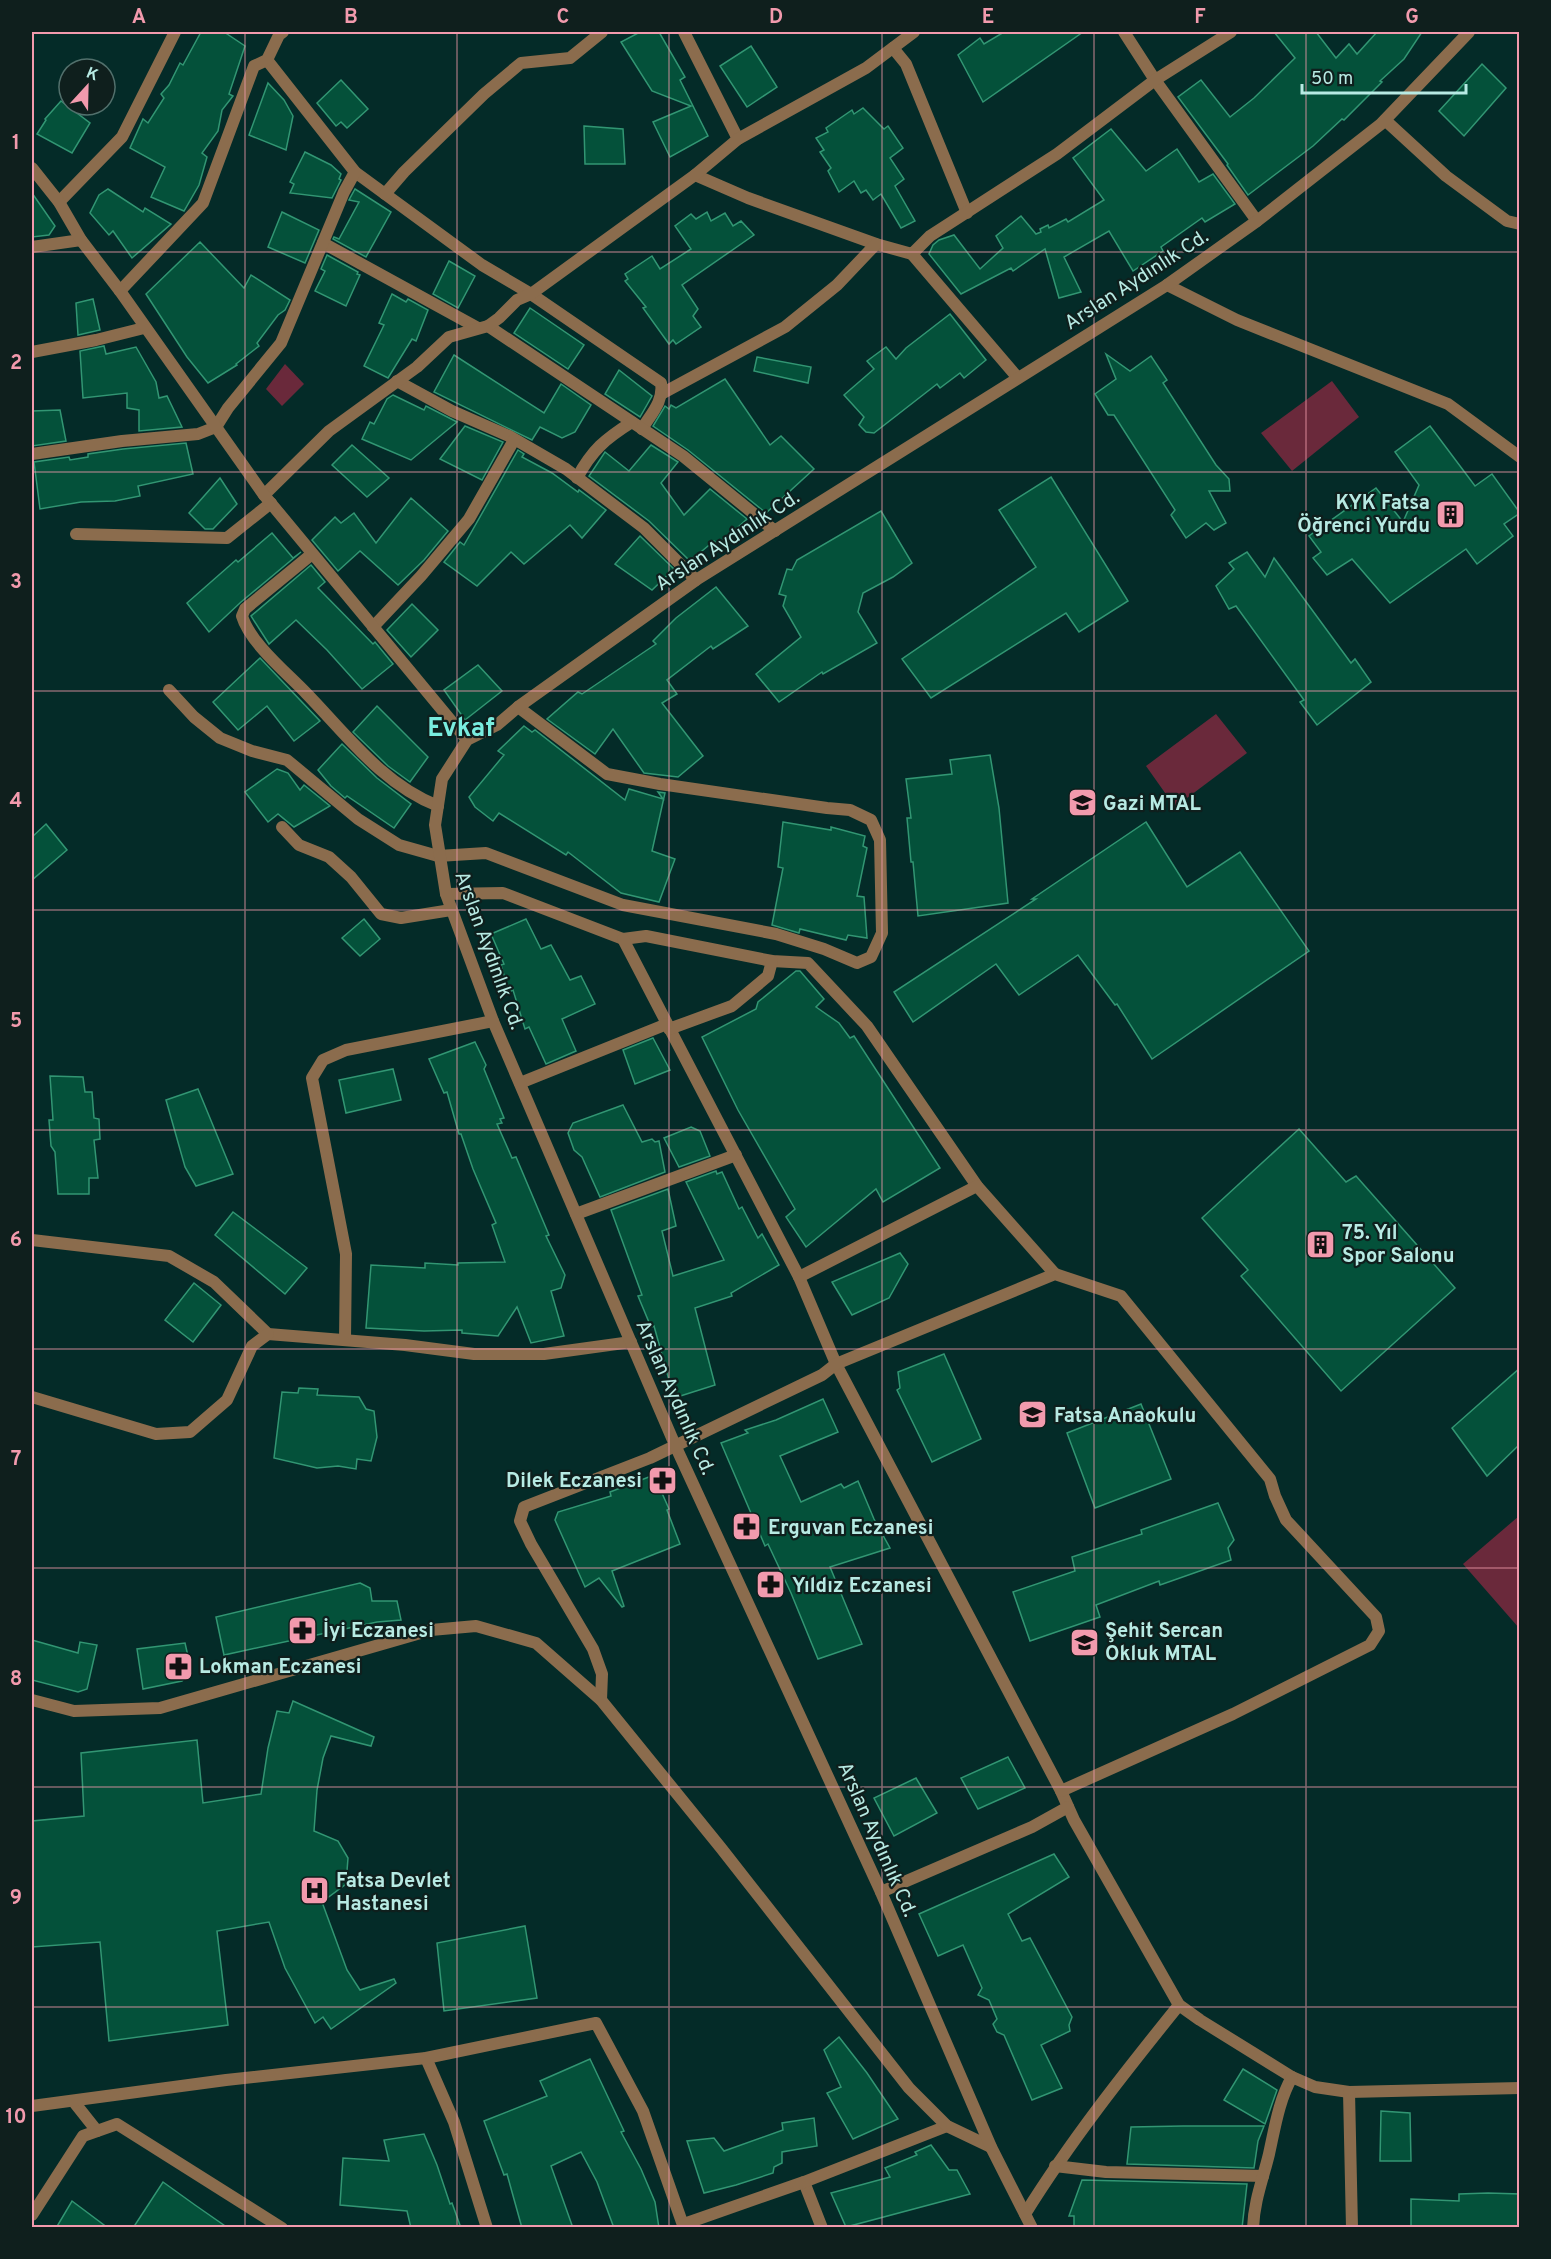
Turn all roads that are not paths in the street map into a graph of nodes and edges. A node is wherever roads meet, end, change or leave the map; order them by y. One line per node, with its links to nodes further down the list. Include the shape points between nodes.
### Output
1 (176, 32): 18 (street, via 122,137)
2 (284, 32): 10 (street)
3 (602, 32): 17 (street, via 570,58 521,63 484,94)
4 (684, 32): 13 (street)
5 (914, 32): 9 (street)
6 (1124, 32): 11 (street)
7 (1231, 32): 11 (street)
8 (1469, 32): 12 (street, Arslan Aydınlık Cd.)
9 (893, 48): 13 (street, via 866,68); 19 (street, via 906,64)
10 (267, 60): 15 (street); 28 (street, via 254,66 203,203)
11 (1155, 80): 19 (street, via 1057,154); 20 (street)
12 (1385, 120): 20 (street, Arslan Aydınlık Cd.); 21 (street, via 1446,176 1507,221)
13 (738, 139): 16 (street)
14 (32, 168): 18 (street)
15 (355, 172): 17 (street); 23 (street)
16 (695, 175): 24 (street); 29 (street)
17 (385, 194): 29 (street, via 482,265)
18 (59, 202): 22 (street)
19 (967, 213): 26 (street, via 930,236)
20 (1257, 221): 27 (street, Arslan Aydınlık Cd.)
21 (1520, 224)
22 (81, 240): 25 (street); 28 (street)
23 (323, 243): 30 (street); 37 (street, via 281,343)
24 (876, 244): 26 (street); 35 (street, via 837,285 785,327)
25 (32, 247)
26 (912, 254): 33 (street)
27 (1167, 285): 33 (street, Arslan Aydınlık Cd.); 40 (street, via 1238,320 1448,404)
28 (120, 291): 31 (street)
29 (531, 294): 30 (street); 35 (street, via 661,383)
30 (483, 327): 34 (street, via 449,337); 36 (street)
31 (144, 328): 32 (street); 37 (street)
32 (32, 352)
33 (1018, 378): 43 (street, Arslan Aydınlık Cd.)
34 (397, 381): 38 (street); 42 (street, via 329,431)
35 (663, 393): 36 (street)
36 (637, 426): 41 (street, via 606,439); 43 (street, via 683,456)
37 (216, 427): 39 (street, via 198,434); 42 (street)
38 (514, 440): 41 (street); 47 (street, via 469,519)
39 (32, 454)
40 (1520, 457)
41 (577, 478): 46 (street, via 644,528)
42 (267, 499): 44 (street, via 226,538); 45 (street)
43 (775, 531): 46 (street, Arslan Aydınlık Cd.)
44 (76, 534)
45 (312, 554): 47 (street); 51 (street, via 245,609 244,624 361,753 418,798)
46 (696, 580): 49 (street, Arslan Aydınlık Cd.)
47 (373, 627): 50 (street)
48 (169, 690): 53 (street, via 220,738 287,760 358,819 399,845)
49 (518, 707): 50 (street, Arslan Aydınlık Cd., via 497,725); 53 (street, via 607,774 850,810 871,820 880,840 882,933 871,957 856,963 777,934 623,905 486,853)
50 (467, 740): 51 (street, Arslan Aydınlık Cd., via 442,779)
51 (438, 806): 53 (street, Arslan Aydınlık Cd.)
52 (282, 827): 55 (street, via 299,845 329,857 381,914 401,918)
53 (438, 856): 54 (street, Arslan Aydınlık Cd.)
54 (446, 894): 55 (street, Arslan Aydınlık Cd.); 56 (street, via 503,894)
55 (452, 910): 58 (street, Arslan Aydınlık Cd.)
56 (623, 939): 57 (street, via 646,936); 59 (street)
57 (772, 961): 59 (street, via 768,976 732,1006); 62 (street, via 808,963 831,986 867,1026)
58 (493, 1022): 60 (street, Arslan Aydınlık Cd.); 68 (street, via 346,1050 323,1060 312,1078 346,1254)
59 (668, 1027): 60 (street); 61 (street)
60 (520, 1083): 63 (street, Arslan Aydınlık Cd.)
61 (736, 1155): 63 (street); 66 (street)
62 (977, 1186): 65 (street); 66 (street)
63 (576, 1214): 69 (street, Arslan Aydınlık Cd.)
64 (32, 1240): 67 (street, via 169,1256 214,1282)
65 (1055, 1274): 70 (street); 75 (street, via 1121,1296 1270,1479 1286,1520 1376,1617 1379,1631 1370,1645 1233,1714)
66 (799, 1277): 70 (street)
67 (268, 1334): 68 (street); 71 (street, via 252,1346 226,1400 190,1432 156,1434)
68 (345, 1340): 69 (street, via 474,1354 544,1354)
69 (630, 1342): 72 (street, Arslan Aydınlık Cd.)
70 (836, 1364): 72 (street, via 822,1375); 75 (street)
71 (32, 1397)
72 (675, 1445): 74 (street, via 524,1507 520,1521 531,1544 593,1649 602,1674); 77 (street, Arslan Aydınlık Cd.)
73 (32, 1700): 74 (street, via 74,1711 160,1708 431,1630 476,1626 536,1643)
74 (602, 1700): 85 (street, via 909,2088)
75 (1061, 1791): 76 (street)
76 (1068, 1807): 77 (street, via 1032,1827); 78 (street)
77 (881, 1892): 87 (street, Arslan Aydınlık Cd.)
78 (1179, 2005): 80 (street); 88 (street)
79 (426, 2058): 83 (street); 93 (street, via 596,2023 643,2111); 95 (street, via 454,2122)
80 (1292, 2077): 82 (street, via 1315,2087); 89 (street, via 1280,2105)
81 (1520, 2088): 82 (street)
82 (1349, 2092): 99 (street)
83 (74, 2102): 84 (street); 86 (street)
84 (32, 2106)
85 (947, 2126): 87 (street); 90 (street)
86 (97, 2131): 92 (street, via 83,2136); 94 (street, via 117,2124)
87 (991, 2147): 91 (street, Arslan Aydınlık Cd.)
88 (1055, 2166): 89 (street, via 1106,2172); 91 (street)
89 (1263, 2176): 98 (street)
90 (804, 2182): 93 (street); 96 (street)
91 (1025, 2214): 97 (street, Arslan Aydınlık Cd.)
92 (32, 2215)
93 (684, 2226)
94 (282, 2228)
95 (487, 2228)
96 (822, 2228)
97 (1032, 2228)
98 (1252, 2228)
99 (1352, 2228)

